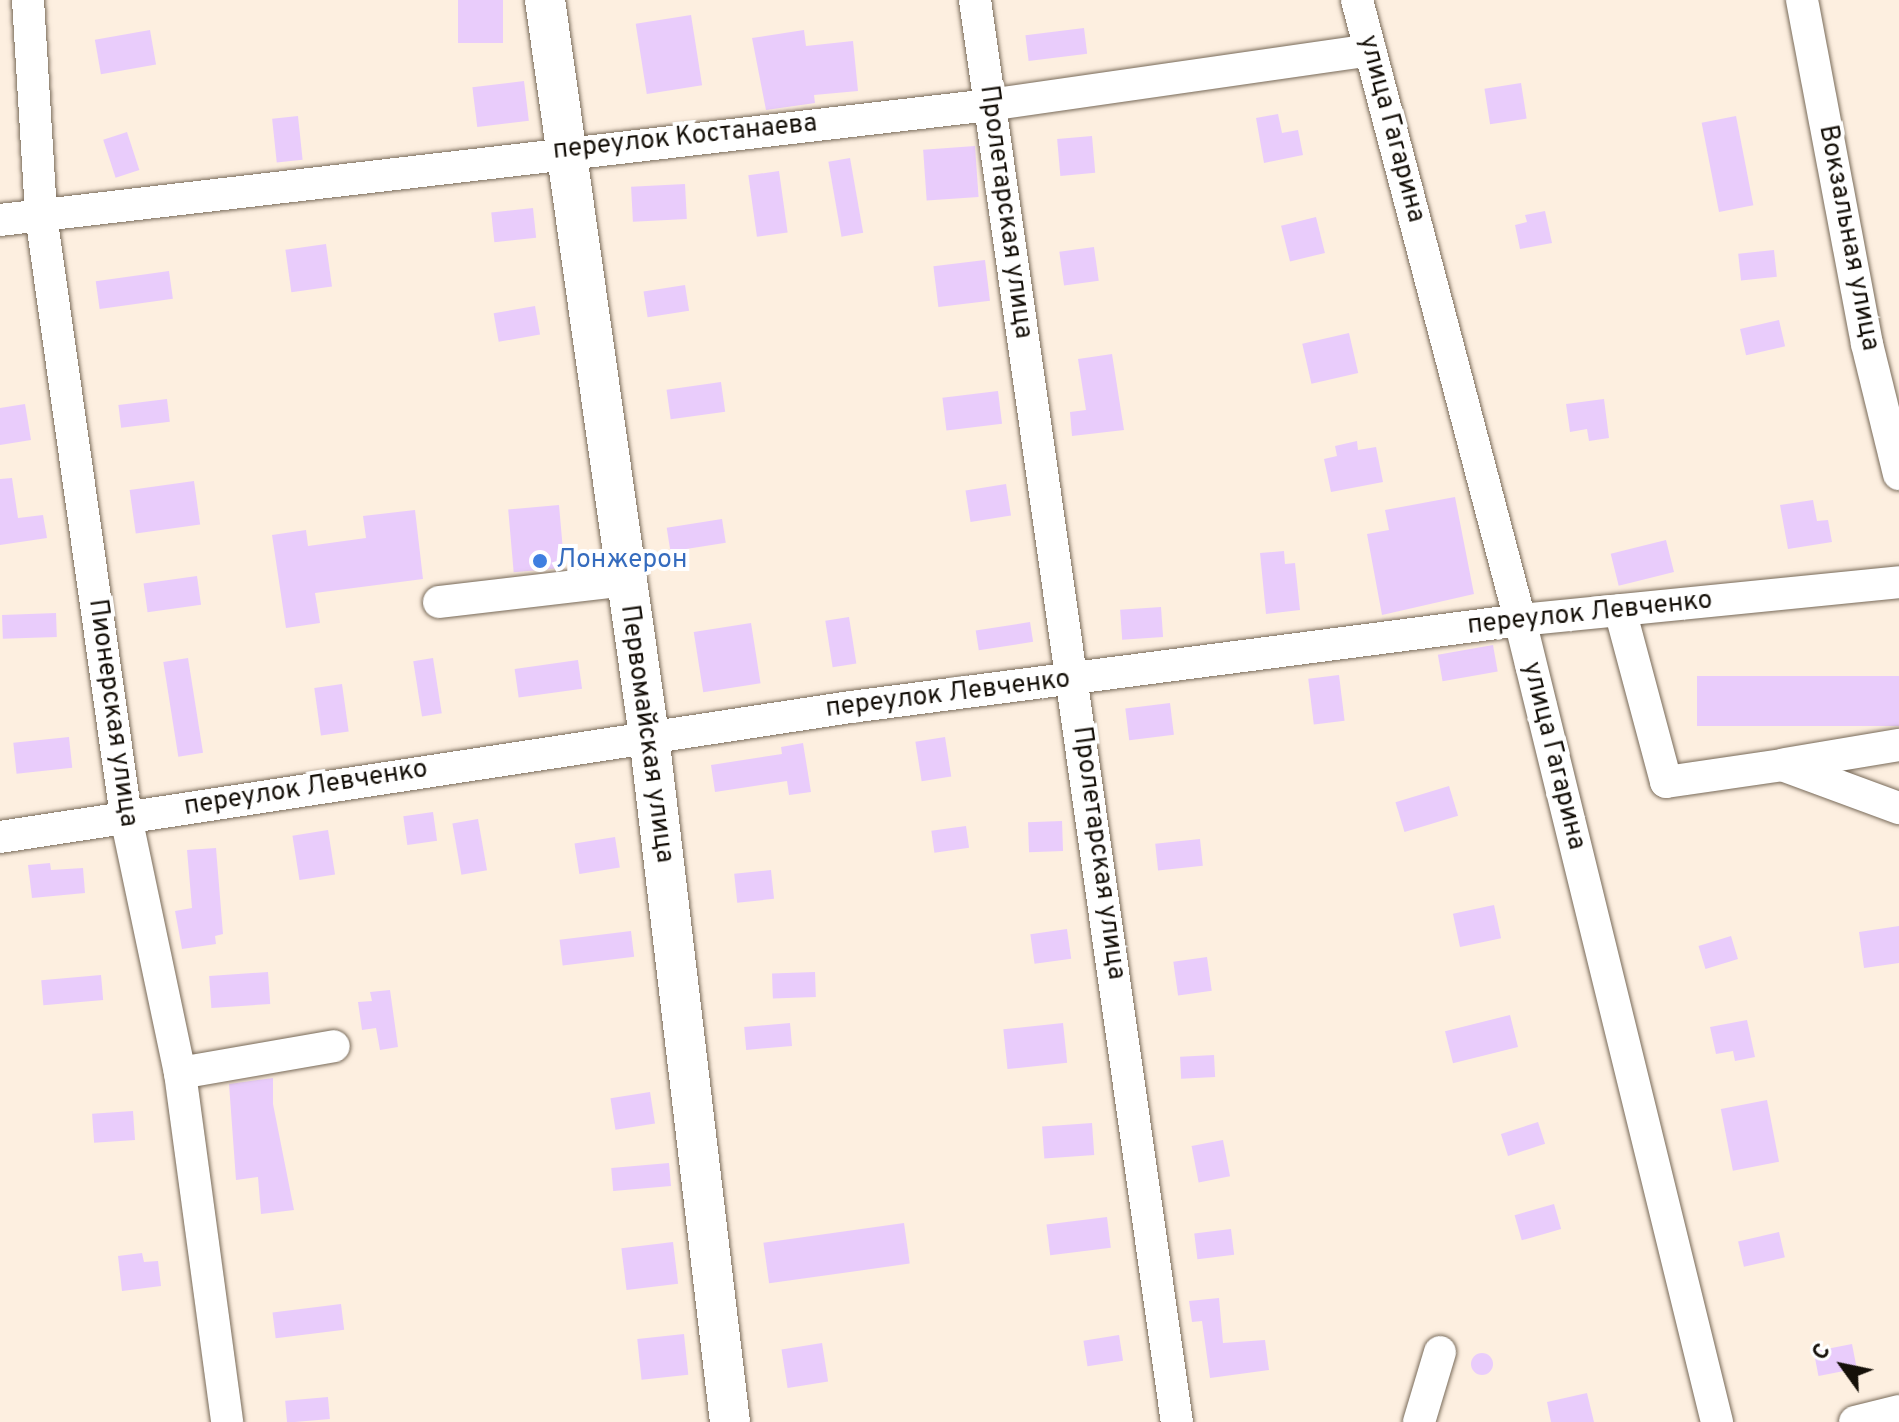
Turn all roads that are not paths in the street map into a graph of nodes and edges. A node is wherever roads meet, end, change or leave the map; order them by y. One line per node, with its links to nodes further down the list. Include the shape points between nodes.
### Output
1 (28, 0): 9 (street, Пионерская улица)
2 (545, 0): 8 (main road, Первомайская улица)
3 (975, 0): 7 (street, Пролетарская улица)
4 (1357, 0): 6 (street, улица Гагарина)
5 (1802, 0): 11 (street, Вокзальная улица, via 1867,344)
6 (1370, 50): 7 (street, переулок Костанаева); 17 (street, улица Гагарина)
7 (989, 105): 8 (street, переулок Костанаева); 18 (street, Пролетарская улица)
8 (568, 150): 9 (street, переулок Костанаева); 13 (main road, Первомайская улица)
9 (41, 215): 10 (street, переулок Костанаева); 23 (street, Пионерская улица)
10 (0, 220)
11 (1894, 428): 12 (street, Вокзальная улица)
12 (1899, 474)
13 (625, 580): 15 (street); 19 (main road, Первомайская улица)
14 (1899, 582): 16 (street, переулок Левченко)
15 (439, 602)
16 (1620, 610): 17 (street, переулок Левченко); 21 (street, via 1666,782)
17 (1520, 620): 18 (street, переулок Левченко); 33 (street, улица Гагарина)
18 (1074, 679): 19 (street, переулок Левченко); 31 (street, Пролетарская улица)
19 (649, 736): 23 (street, переулок Левченко); 30 (main road, Первомайская улица)
20 (1899, 745): 21 (street)
21 (1782, 765): 22 (street)
22 (1899, 808)
23 (126, 817): 24 (street, переулок Левченко); 26 (street, Пионерская улица)
24 (0, 837)
25 (334, 1046): 26 (street)
26 (180, 1073): 29 (street, Пионерская улица)
27 (1440, 1352): 32 (street)
28 (1899, 1411): 34 (street)
29 (227, 1422)
30 (730, 1422)
31 (1177, 1422)
32 (1419, 1422)
33 (1717, 1422)
34 (1855, 1422)

